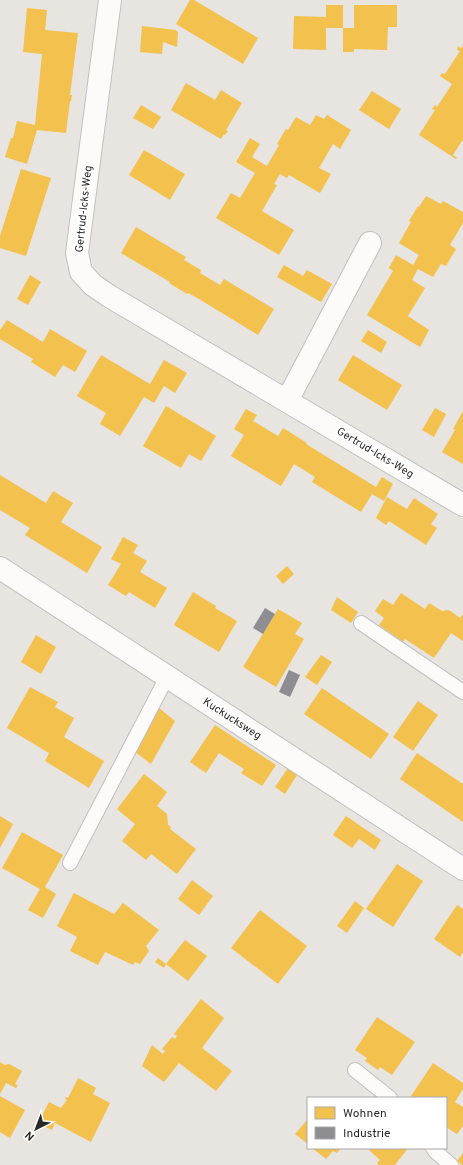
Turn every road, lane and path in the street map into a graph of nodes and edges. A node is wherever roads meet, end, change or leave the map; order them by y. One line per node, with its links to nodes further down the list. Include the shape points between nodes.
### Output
1 (110, 0): 3 (street, Gertrud-Icks-Weg, via 77,253 81,272 93,285 109,296)
2 (370, 243): 3 (street)
3 (286, 401): 4 (street, Gertrud-Icks-Weg)
4 (463, 505)
5 (0, 568): 7 (street, Kuckucksweg)
6 (361, 623): 8 (lane)
7 (167, 677): 9 (lane); 10 (street, Kuckucksweg)
8 (463, 692)
9 (70, 863)
10 (463, 869)
11 (354, 1070): 12 (lane)
12 (389, 1097)
13 (434, 1149): 14 (lane)
14 (451, 1165)

